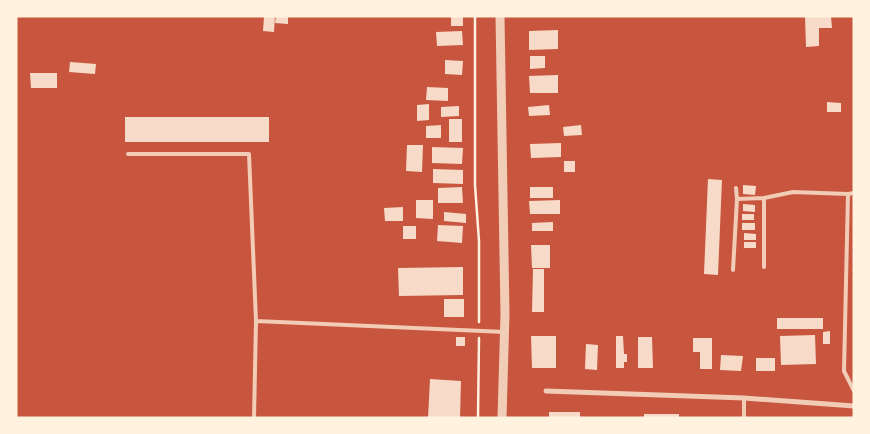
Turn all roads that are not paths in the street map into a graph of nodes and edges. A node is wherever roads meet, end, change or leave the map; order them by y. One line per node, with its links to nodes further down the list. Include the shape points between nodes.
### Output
1 (500, 16): 11 (street)
2 (128, 154): 10 (lane, via 249,154)
3 (736, 188): 7 (lane)
4 (854, 193): 5 (lane)
5 (848, 194): 6 (lane, via 793,192); 13 (lane, via 844,371)
6 (764, 198): 7 (lane); 8 (lane)
7 (737, 199): 9 (lane)
8 (764, 267)
9 (733, 270)
10 (256, 321): 11 (lane); 16 (lane)
11 (504, 332): 17 (street)
12 (546, 391): 14 (street)
13 (854, 391)
14 (744, 398): 15 (street); 18 (lane)
15 (854, 406)
16 (254, 418)
17 (502, 418)
18 (744, 418)

